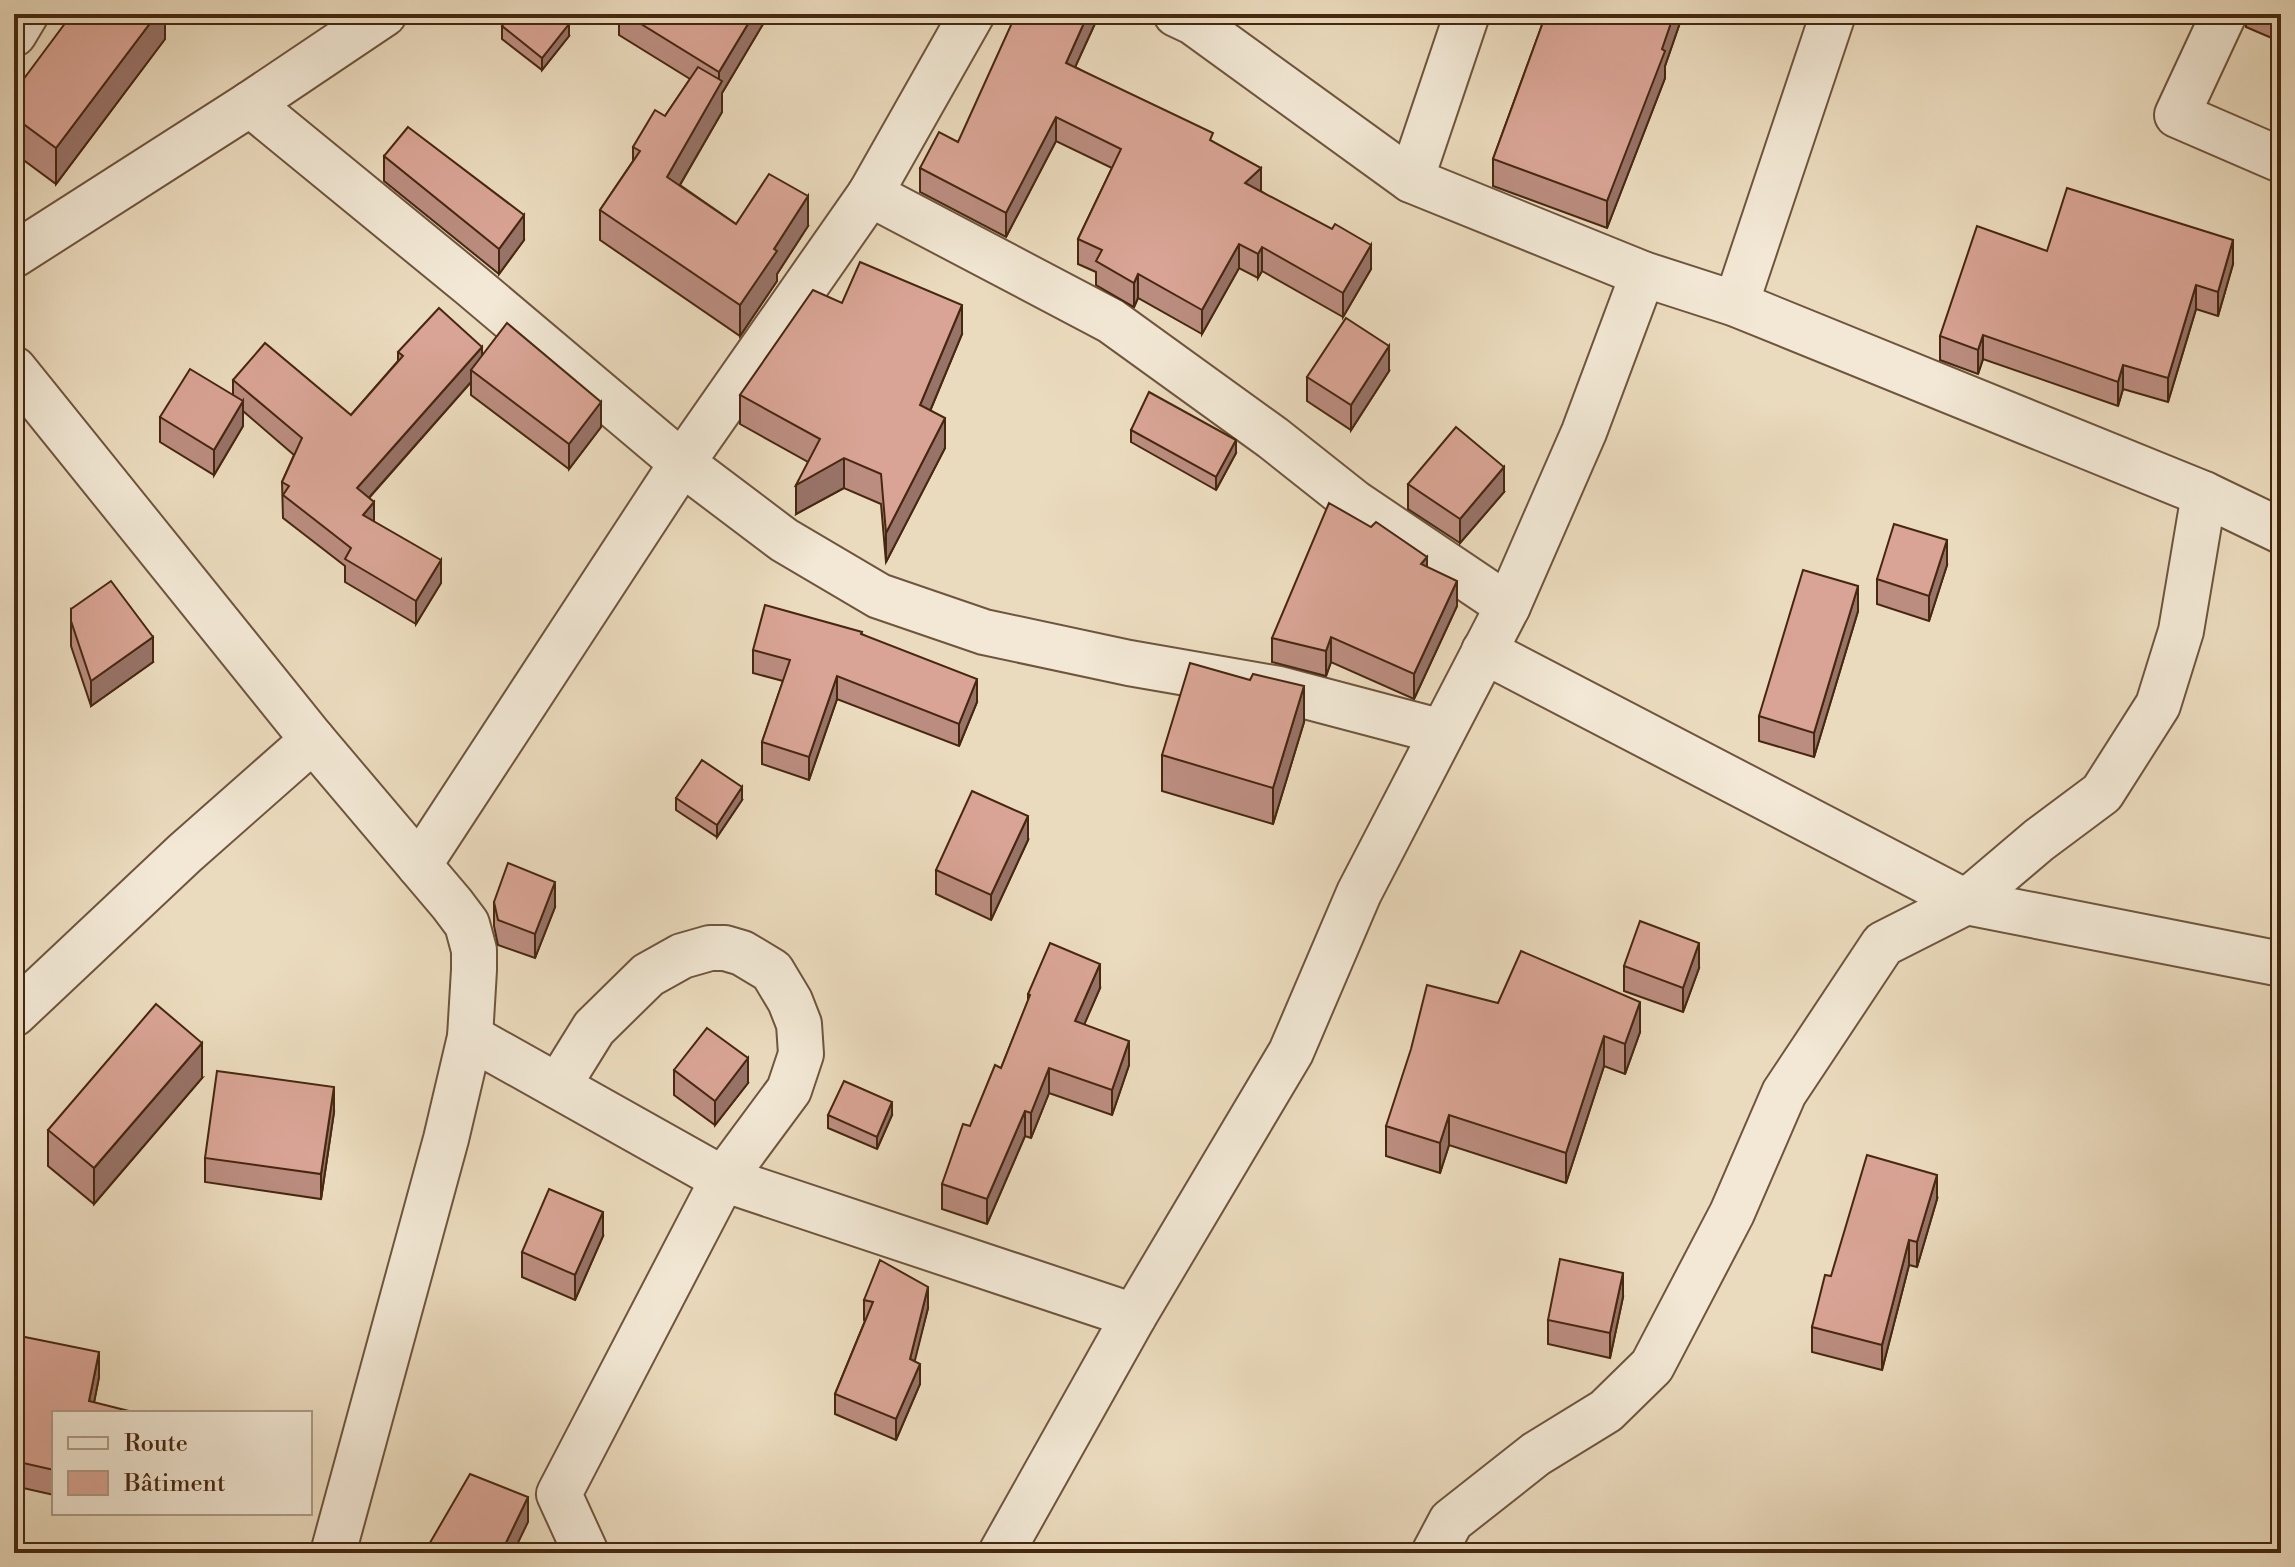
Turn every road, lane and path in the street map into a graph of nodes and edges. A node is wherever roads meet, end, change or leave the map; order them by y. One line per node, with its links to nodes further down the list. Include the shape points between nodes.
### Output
1 (26, 14): 8 (street)
2 (384, 14): 9 (street)
3 (972, 14): 12 (street)
4 (1176, 14): 11 (street)
5 (1467, 14): 11 (street)
6 (1833, 14): 15 (street)
7 (2224, 14): 10 (street, via 2177,115)
8 (14, 34)
9 (250, 104): 13 (street); 17 (street)
10 (2281, 160)
11 (1411, 180): 14 (street)
12 (870, 194): 17 (street); 20 (street, via 1111,321 1355,503)
13 (14, 255)
14 (1643, 274): 15 (street); 20 (street, via 1584,432)
15 (1736, 304): 18 (street)
16 (14, 369): 23 (street)
17 (682, 463): 22 (street, via 784,540 879,596 984,632 1279,689); 24 (street)
18 (2204, 494): 19 (street); 25 (street, via 2181,631 2158,705 2102,793)
19 (2281, 531)
20 (1508, 606): 21 (street)
21 (1484, 651): 22 (street); 25 (street)
22 (1442, 732): 31 (street, via 1359,893 1291,1052)
23 (313, 740): 24 (street); 27 (street)
24 (419, 865): 28 (street, via 467,924 474,950)
25 (1966, 902): 26 (street); 35 (street, via 1883,944 1784,1093 1732,1213 1652,1366 1606,1411 1536,1454 1451,1521)
26 (2281, 964)
27 (14, 1014)
28 (470, 1037): 29 (street); 32 (street)
29 (558, 1086): 30 (street); 30 (street, via 594,1028 648,975 710,948 742,953 772,971 782,986 799,1024 801,1054 789,1090)
30 (723, 1179): 31 (street); 33 (street, via 559,1494)
31 (1134, 1316): 34 (street)
32 (333, 1553)
33 (586, 1553)
34 (1001, 1553)
35 (1434, 1553)

